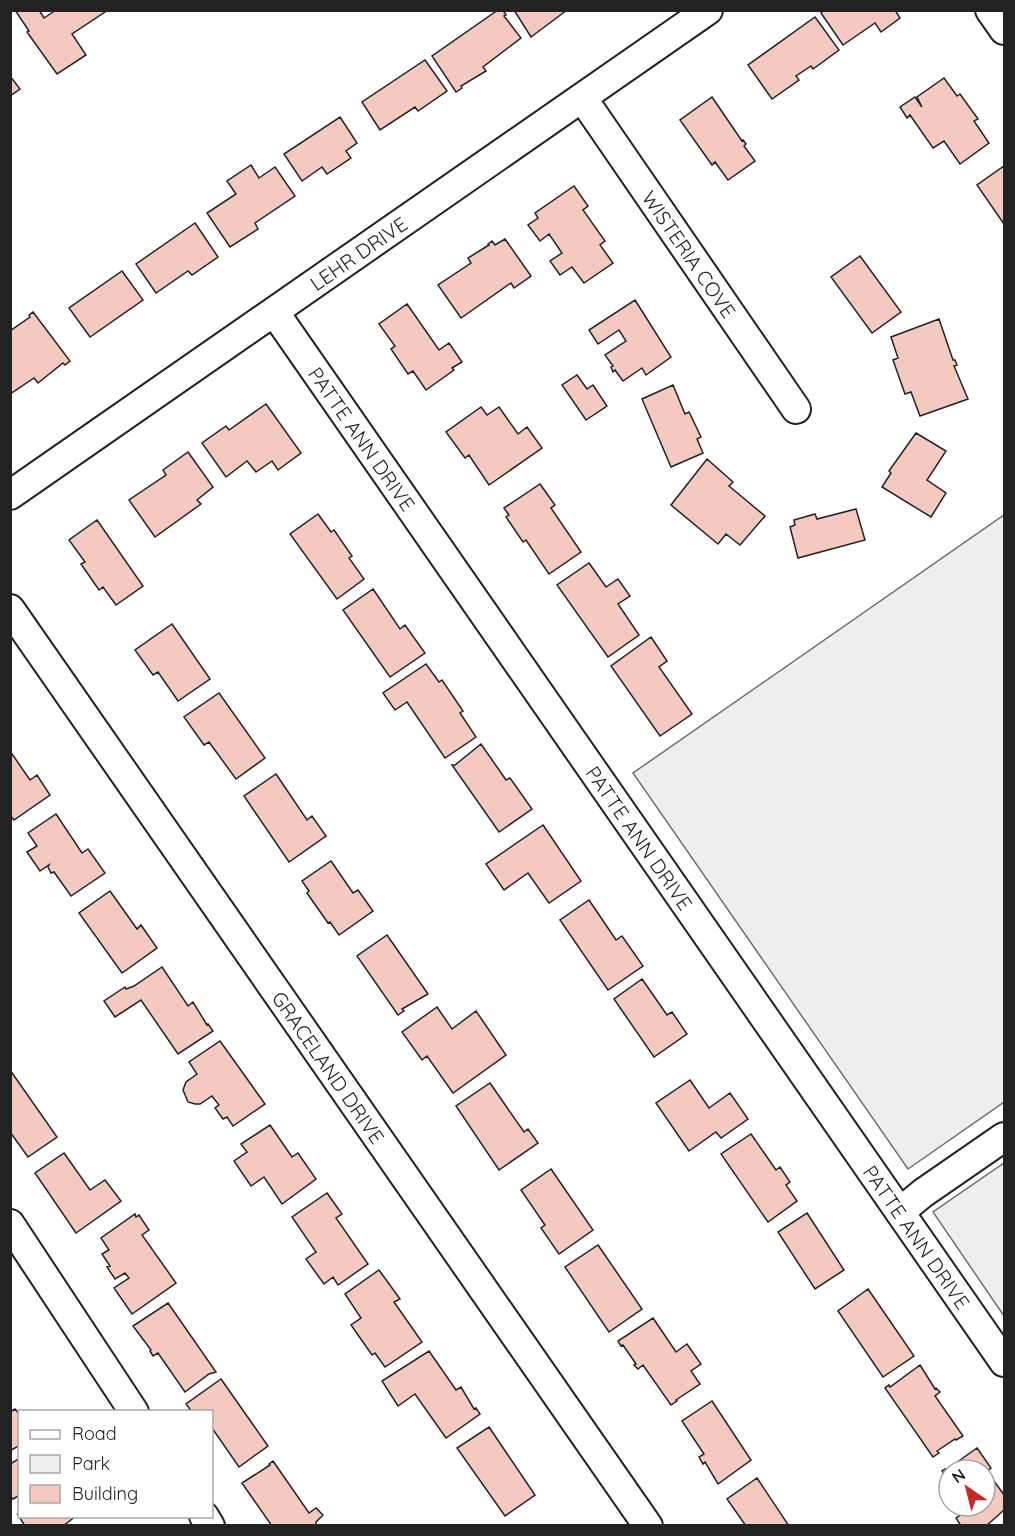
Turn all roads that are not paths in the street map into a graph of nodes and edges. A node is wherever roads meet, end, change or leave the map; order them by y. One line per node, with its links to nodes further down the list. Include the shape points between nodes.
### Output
1 (708, 10): 4 (street, LEHR DRIVE)
2 (990, 10): 3 (street)
3 (1005, 30)
4 (583, 99): 5 (street, LEHR DRIVE); 6 (street, WISTERIA COVE)
5 (276, 313): 7 (street, LEHR DRIVE); 10 (street, PATTE ANN DRIVE)
6 (796, 409)
7 (10, 495)
8 (10, 609): 14 (street, GRACELAND DRIVE)
9 (1005, 1137): 10 (street)
10 (900, 1212): 12 (street, PATTE ANN DRIVE)
11 (10, 1224): 13 (street)
12 (1005, 1362)
13 (133, 1410)
14 (648, 1526)

